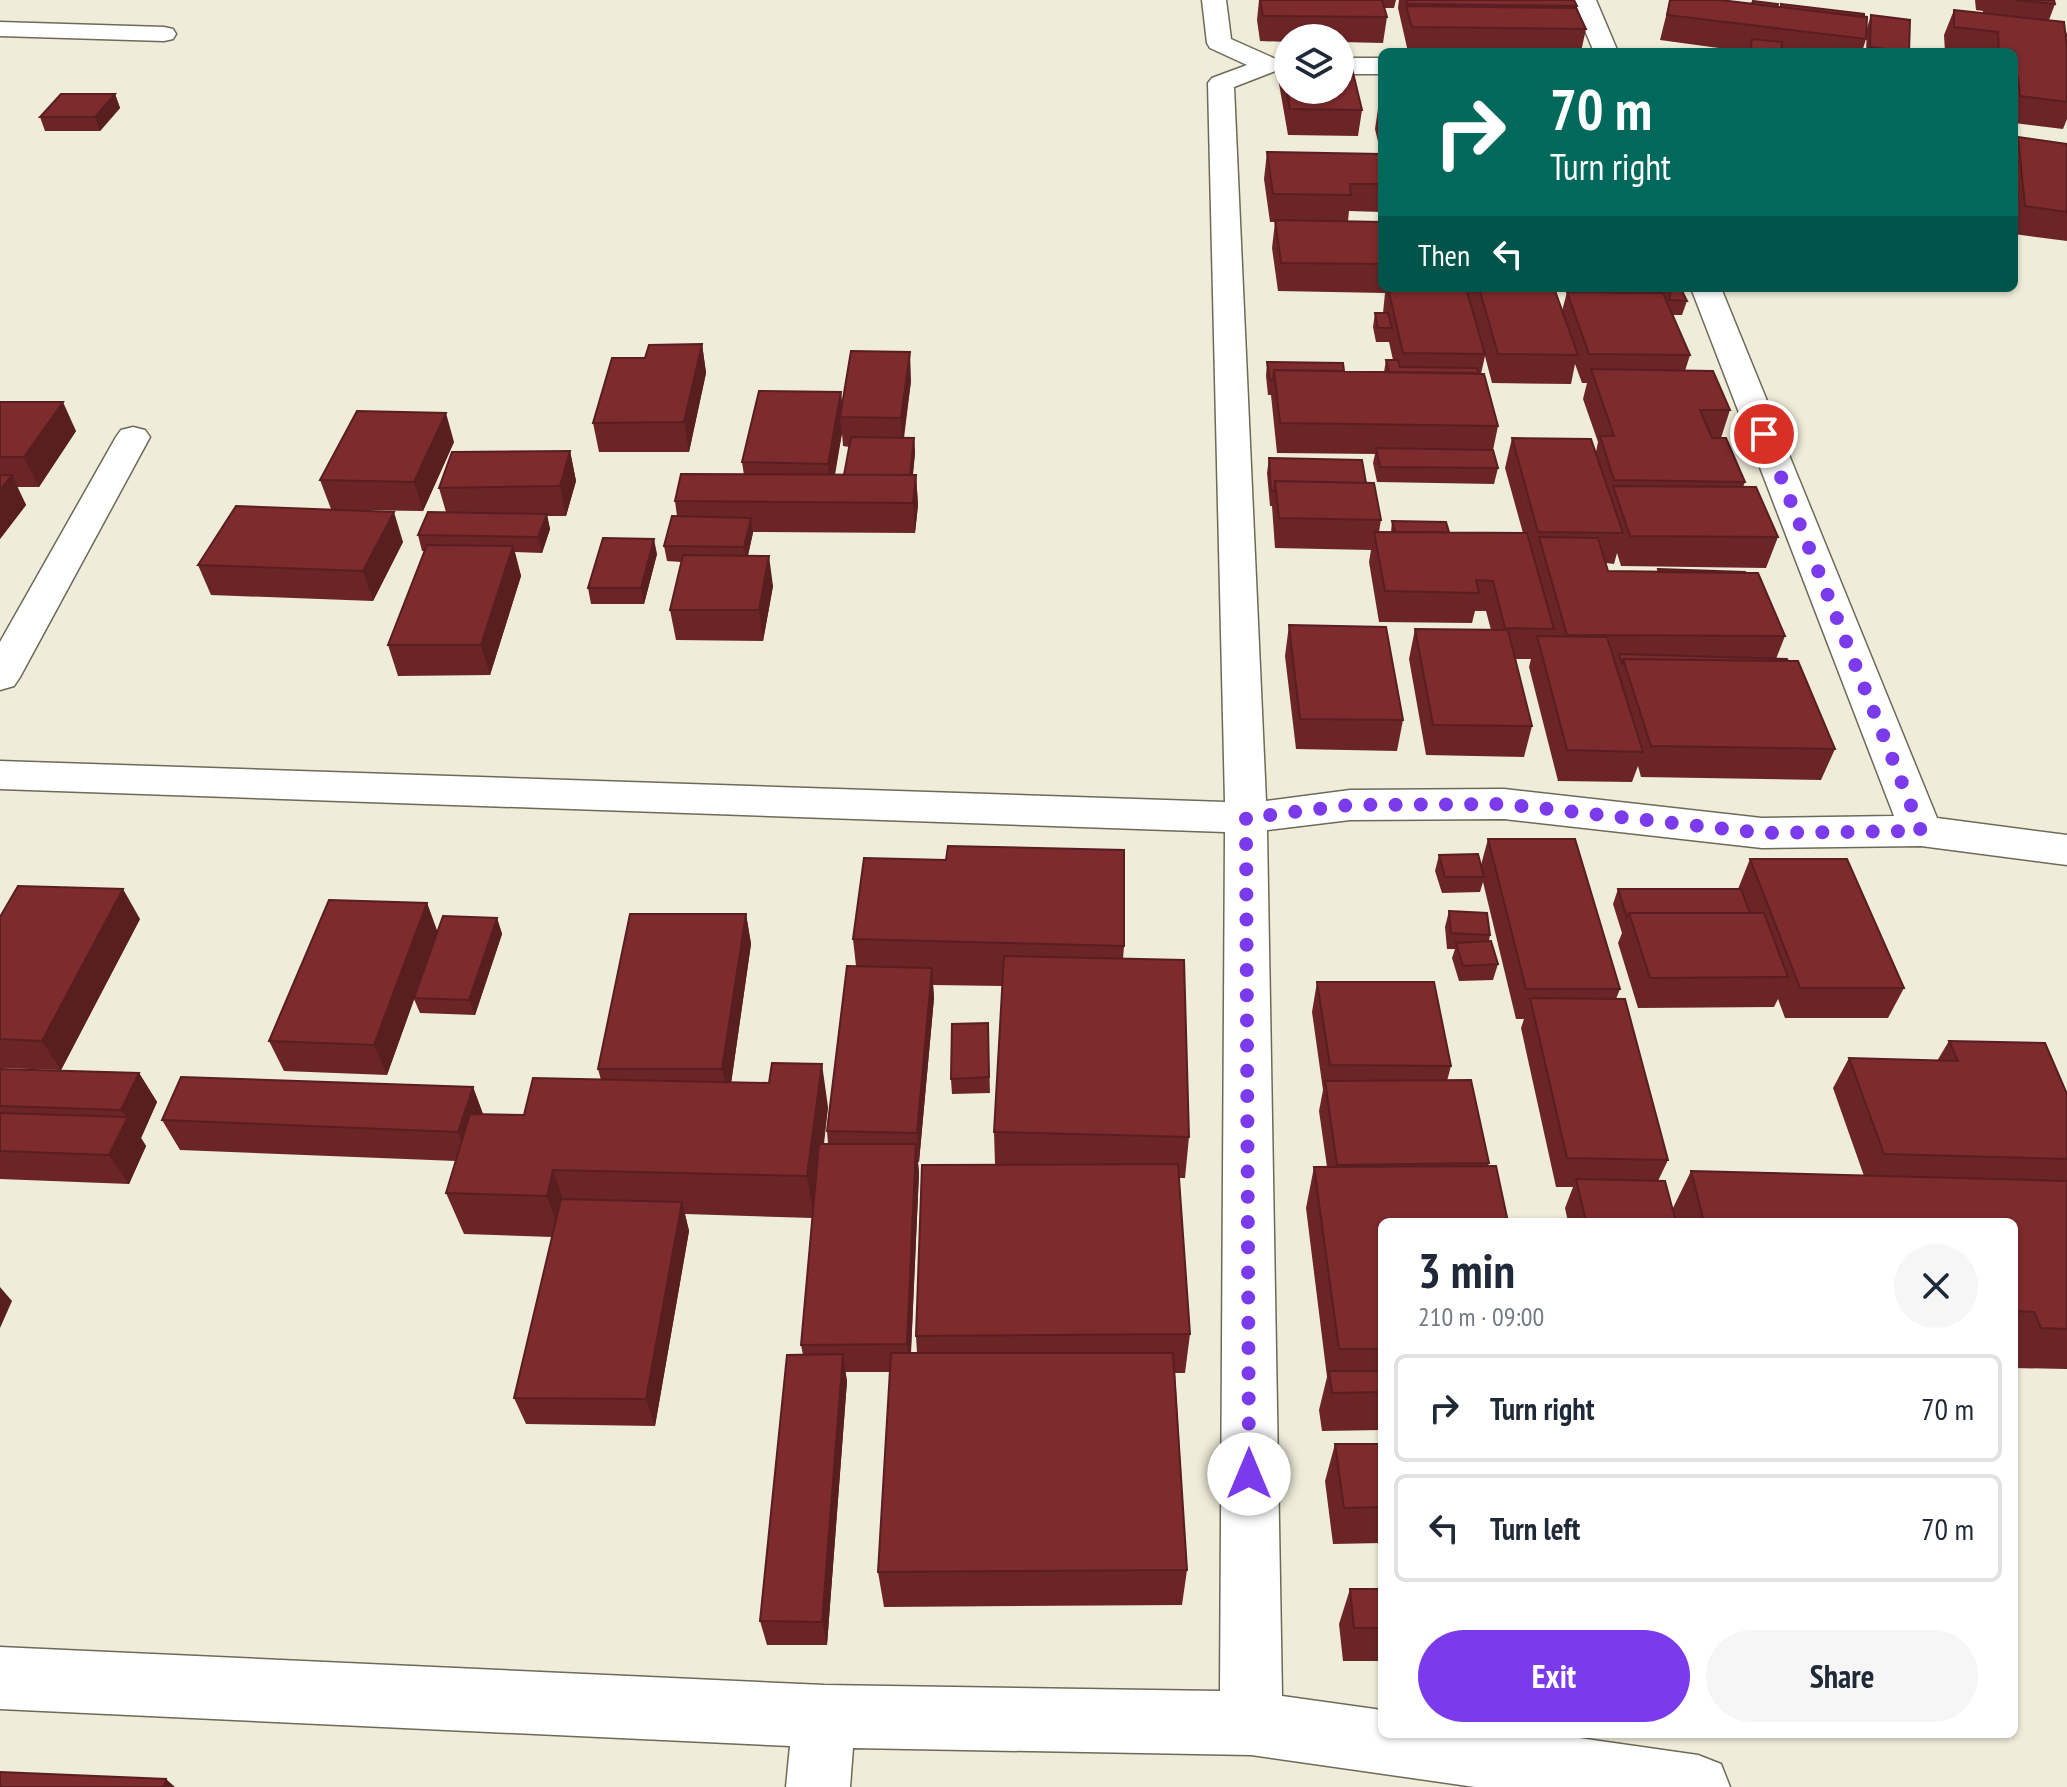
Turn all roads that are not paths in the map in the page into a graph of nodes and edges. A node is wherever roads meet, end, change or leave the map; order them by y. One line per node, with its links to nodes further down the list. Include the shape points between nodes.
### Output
1 (1214, 0): 6 (street, via 1219,43)
2 (1584, 0): 5 (street)
3 (0, 29): 4 (street)
4 (164, 34)
5 (1604, 48)
6 (1274, 64)
7 (1354, 66): 8 (street)
8 (1378, 66)
9 (1274, 67): 14 (street, via 1221,83)
10 (1708, 292): 15 (street)
11 (133, 437): 12 (street)
12 (0, 677)
13 (0, 775): 14 (street)
14 (1246, 818): 15 (street, via 1350,805 1504,804 1762,833); 19 (street)
15 (1921, 831): 16 (street)
16 (2067, 850)
17 (0, 1678): 18 (street)
18 (824, 1716): 19 (street); 20 (street)
19 (1251, 1723): 21 (street)
20 (818, 1787)
21 (1698, 1787)

